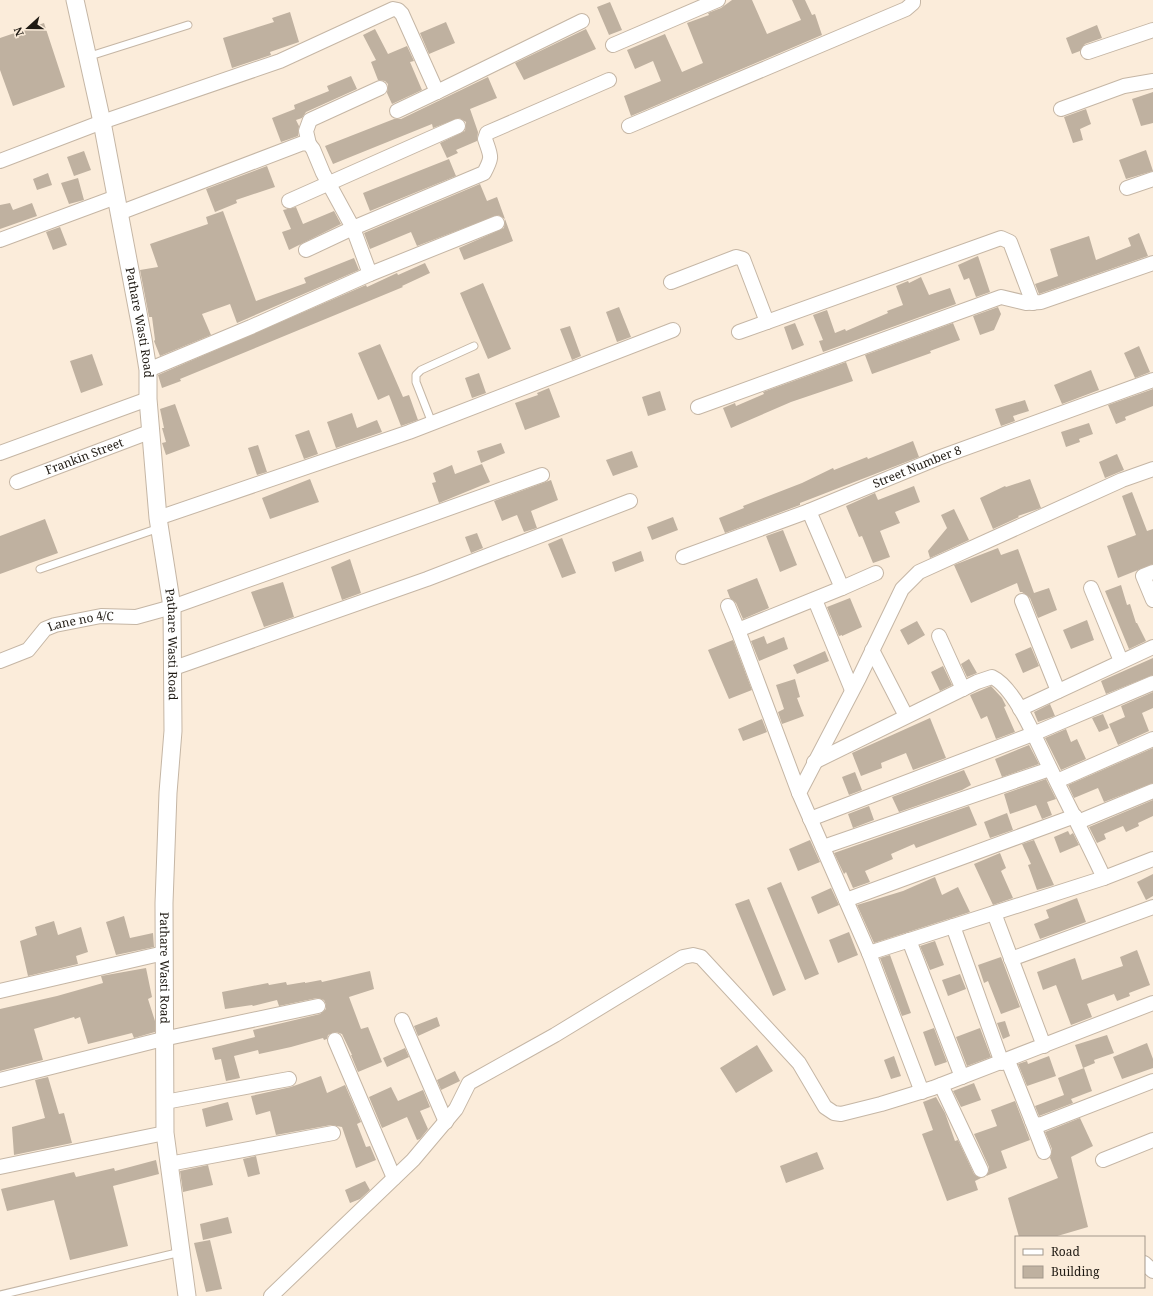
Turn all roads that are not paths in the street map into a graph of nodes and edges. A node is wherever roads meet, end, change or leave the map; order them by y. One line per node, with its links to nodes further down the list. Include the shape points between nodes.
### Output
1 (75, 0): 9 (street, Pathare Wasti Road)
2 (718, 0): 7 (street)
3 (913, 0): 18 (street, via 906,10)
4 (582, 21): 13 (street)
5 (188, 25): 9 (lane)
6 (1153, 30): 8 (street)
7 (613, 45)
8 (1088, 52)
9 (87, 57): 16 (street, Pathare Wasti Road)
10 (609, 80): 27 (street, via 487,133 485,139 491,161 484,173)
11 (1153, 81): 14 (street, via 1124,86)
12 (380, 88): 19 (street, via 310,120 306,131)
13 (437, 92): 15 (street); 16 (street, via 402,14 393,9 280,61)
14 (1061, 109)
15 (397, 111)
16 (102, 122): 20 (street); 25 (street, Pathare Wasti Road)
17 (458, 126): 22 (street)
18 (629, 126)
19 (310, 144): 22 (street); 25 (street, via 303,143)
20 (0, 161)
21 (1153, 179): 23 (street)
22 (329, 183): 24 (street); 27 (street)
23 (1127, 188)
24 (289, 201)
25 (118, 205): 28 (street); 38 (street, Pathare Wasti Road)
26 (497, 223): 31 (street)
27 (353, 228): 29 (street); 31 (street)
28 (0, 240)
29 (306, 250)
30 (1153, 263): 33 (street)
31 (370, 274): 38 (street)
32 (671, 282): 34 (street, via 736,257 743,259)
33 (1032, 303): 34 (street, via 1010,242 1001,238); 41 (street, via 1001,297)
34 (767, 322): 36 (street)
35 (673, 330): 42 (street)
36 (739, 332)
37 (474, 346): 42 (lane, via 421,370 416,375 416,382)
38 (148, 370): 40 (street, Pathare Wasti Road)
39 (1153, 380): 49 (street, Street Number 8, via 938,458)
40 (148, 399): 43 (street, Pathare Wasti Road); 44 (street)
41 (698, 407)
42 (432, 423): 50 (street)
43 (152, 431): 47 (street, Frankin Street); 50 (street, Pathare Wasti Road)
44 (0, 453)
45 (1153, 469): 65 (street, via 1122,480 919,572 902,589)
46 (542, 475): 61 (street, Lane no 4/C)
47 (17, 482)
48 (630, 501): 68 (street, via 427,579)
49 (809, 511): 51 (street, Street Number 8); 55 (street)
50 (159, 523): 52 (lane); 61 (street, Pathare Wasti Road)
51 (683, 557)
52 (40, 569)
53 (1153, 572): 58 (street, via 1143,576)
54 (876, 573): 55 (street)
55 (842, 588): 57 (street)
56 (1091, 588): 67 (street)
57 (815, 600): 62 (street); 71 (street)
58 (1153, 600)
59 (1022, 601): 72 (street)
60 (728, 606): 62 (street)
61 (172, 607): 66 (street, Lane no 4/C, via 136,617 101,616 55,625 45,629 28,650); 68 (street, Pathare Wasti Road)
62 (738, 630): 80 (street)
63 (939, 636): 70 (street)
64 (1153, 647): 67 (street)
65 (872, 650): 71 (street); 74 (street)
66 (0, 661)
67 (1121, 661): 72 (street)
68 (174, 668): 91 (street, Pathare Wasti Road)
69 (1153, 683): 75 (street)
70 (963, 688): 73 (street, via 992,677 998,680); 74 (street)
71 (852, 690): 77 (street)
72 (1058, 690): 73 (street)
73 (1020, 709): 75 (street)
74 (906, 716): 77 (street)
75 (1033, 734): 78 (street); 81 (street)
76 (1153, 739): 78 (street)
77 (814, 762): 80 (street)
78 (1053, 775): 82 (street); 83 (street)
79 (1153, 791): 82 (street)
80 (799, 793): 81 (street)
81 (810, 819): 83 (street)
82 (1077, 819): 85 (street); 86 (street)
83 (823, 847): 86 (street)
84 (1153, 859): 85 (street)
85 (1104, 878): 88 (street)
86 (846, 900): 92 (street)
87 (1153, 907): 93 (street)
88 (994, 913): 89 (street); 93 (street)
89 (953, 926): 90 (street); 101 (street)
90 (909, 940): 92 (street); 102 (street)
91 (164, 953): 94 (street); 98 (street, Pathare Wasti Road)
92 (870, 953): 107 (street)
93 (1011, 959): 100 (street)
94 (0, 992)
95 (1153, 1003): 100 (street)
96 (318, 1006): 98 (street)
97 (402, 1020): 110 (street)
98 (163, 1039): 104 (street); 108 (street, Pathare Wasti Road)
99 (335, 1040): 119 (street)
100 (1044, 1046): 101 (street)
101 (1005, 1062): 102 (street); 109 (street)
102 (962, 1077): 106 (street)
103 (289, 1079): 108 (street)
104 (0, 1080)
105 (1153, 1081): 109 (street, via 1042,1124 1036,1125)
106 (941, 1085): 107 (street); 118 (street)
107 (922, 1092): 110 (street, via 834,1114 825,1108 799,1063 788,1050 701,957 693,955 684,957 555,1035 476,1078 469,1083 461,1101)
108 (165, 1102): 111 (street, Pathare Wasti Road)
109 (1032, 1121): 114 (street)
110 (446, 1122): 119 (street)
111 (165, 1133): 116 (street, Pathare Wasti Road); 117 (street)
112 (333, 1133): 116 (street)
113 (1153, 1140): 115 (street)
114 (1044, 1152)
115 (1103, 1160)
116 (169, 1164): 120 (street, Pathare Wasti Road)
117 (0, 1167)
118 (981, 1170)
119 (394, 1178): 125 (street)
120 (182, 1252): 123 (lane); 124 (street, Pathare Wasti Road)
121 (1145, 1264): 122 (street)
122 (1153, 1271)
123 (2, 1295)
124 (187, 1296)
125 (271, 1296)

